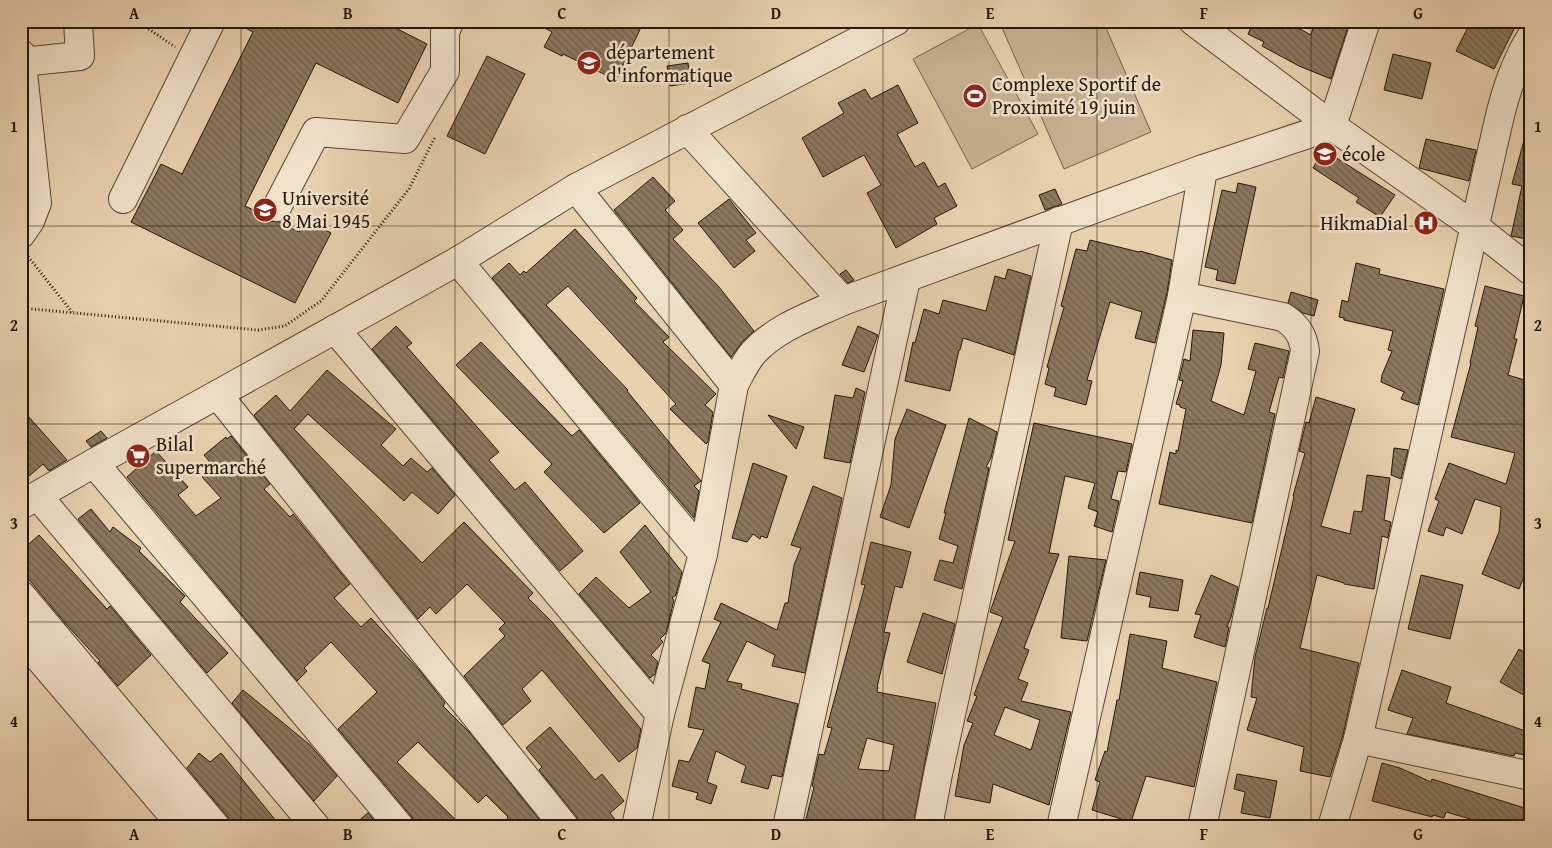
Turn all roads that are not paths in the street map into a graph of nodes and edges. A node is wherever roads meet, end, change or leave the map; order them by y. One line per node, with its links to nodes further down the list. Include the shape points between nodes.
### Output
1 (78, 21): 8 (street, via 80,56)
2 (211, 21): 13 (street)
3 (450, 21): 14 (street, via 445,31 444,71 406,139 316,132)
4 (896, 21): 10 (street)
5 (1366, 21): 9 (street)
6 (1205, 25): 9 (street)
7 (1531, 37): 16 (street, via 1507,86)
8 (22, 58): 17 (street, via 37,203)
9 (1332, 126): 11 (street); 16 (street)
10 (687, 129): 12 (street); 22 (street)
11 (1203, 169): 15 (street); 21 (street)
12 (576, 188): 18 (street); 24 (street)
13 (123, 199)
14 (277, 207)
15 (1059, 221): 20 (street); 41 (street)
16 (1474, 226): 19 (street); 32 (street)
17 (21, 234)
18 (458, 261): 23 (street); 28 (street)
19 (1531, 271)
20 (906, 279): 22 (street); 40 (street)
21 (1182, 296): 42 (street); 43 (street, via 1283,317 1299,331 1305,351)
22 (843, 301): 24 (street, via 768,339 753,353)
23 (336, 329): 25 (street); 31 (street)
24 (734, 385): 28 (street)
25 (218, 395): 26 (street); 38 (street)
26 (94, 463): 27 (street); 37 (street)
27 (30, 500): 36 (street)
28 (703, 554): 31 (street)
29 (21, 595): 35 (street)
30 (21, 637): 34 (street)
31 (660, 714): 39 (street)
32 (1358, 739): 33 (street); 44 (street)
33 (1531, 776)
34 (183, 827)
35 (216, 827)
36 (316, 827)
37 (400, 827)
38 (565, 827)
39 (636, 827)
40 (787, 827)
41 (928, 827)
42 (1061, 827)
43 (1202, 827)
44 (1332, 827)

